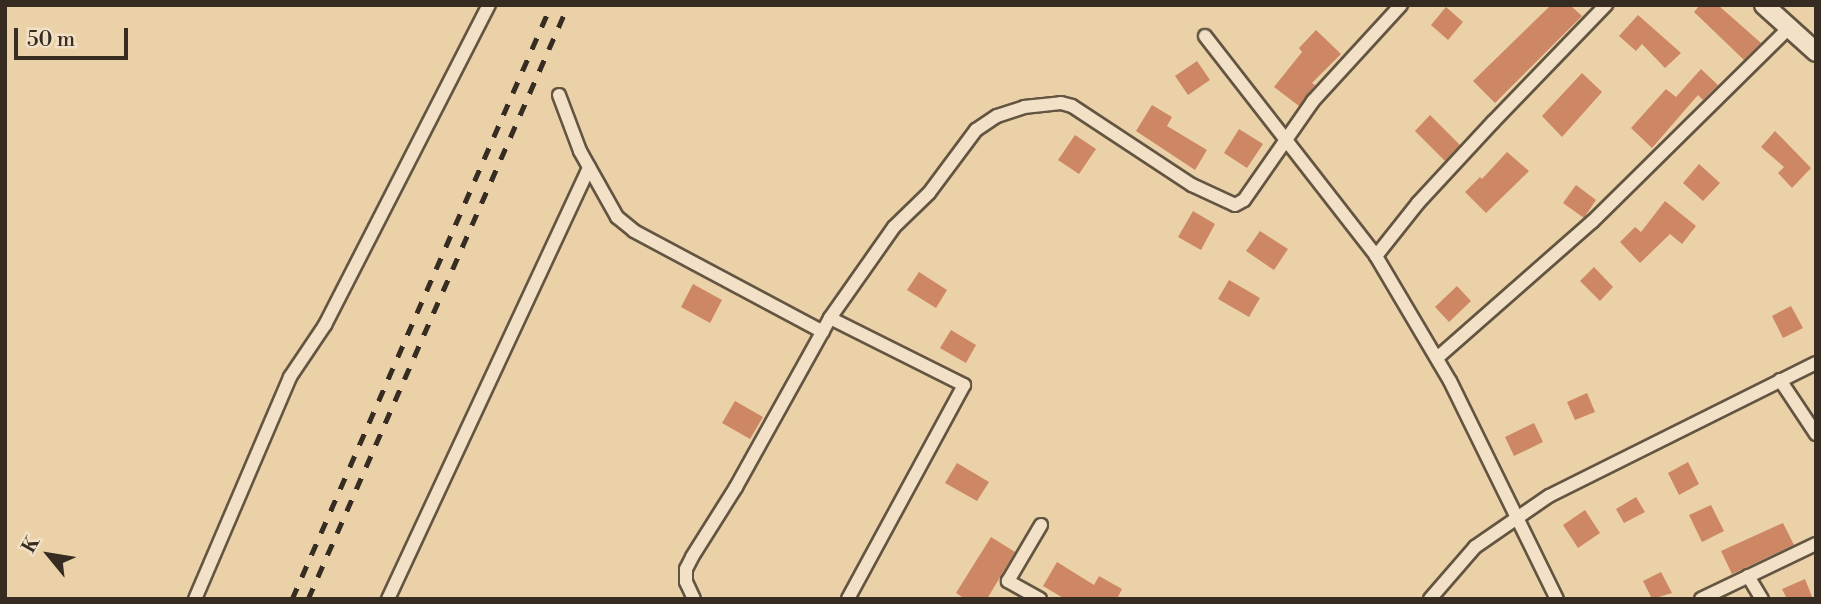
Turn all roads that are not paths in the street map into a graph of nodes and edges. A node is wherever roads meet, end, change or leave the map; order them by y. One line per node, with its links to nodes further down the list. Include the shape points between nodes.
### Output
1 (489, 5): 22 (street, via 325,325 290,377)
2 (1401, 5): 9 (street, via 1322,91)
3 (1606, 5): 11 (street, via 1418,203)
4 (1765, 5): 5 (main road)
5 (1789, 28): 7 (main road); 14 (street, via 1592,222)
6 (1205, 36): 9 (street)
7 (1816, 52)
8 (559, 95): 10 (street)
9 (1287, 139): 11 (street); 12 (street, via 1244,200 1235,205 1192,185 1072,106 1047,102 997,116 963,144 929,193 894,227)
10 (589, 167): 13 (street, via 617,217 634,231); 23 (street)
11 (1376, 256): 14 (street)
12 (830, 318): 13 (street); 25 (street, via 964,385)
13 (823, 332): 24 (street, via 686,569)
14 (1437, 358): 18 (street)
15 (1816, 363): 16 (street)
16 (1780, 380): 17 (street); 18 (street, via 1549,496)
17 (1816, 434)
18 (1517, 518): 27 (street, via 1475,547); 28 (street)
19 (1041, 525): 26 (street, via 1008,582)
20 (1816, 544): 21 (street)
21 (1748, 576): 29 (street); 30 (street)
22 (195, 599)
23 (388, 599)
24 (694, 599)
25 (848, 599)
26 (1040, 599)
27 (1430, 599)
28 (1557, 599)
29 (1701, 599)
30 (1762, 599)

